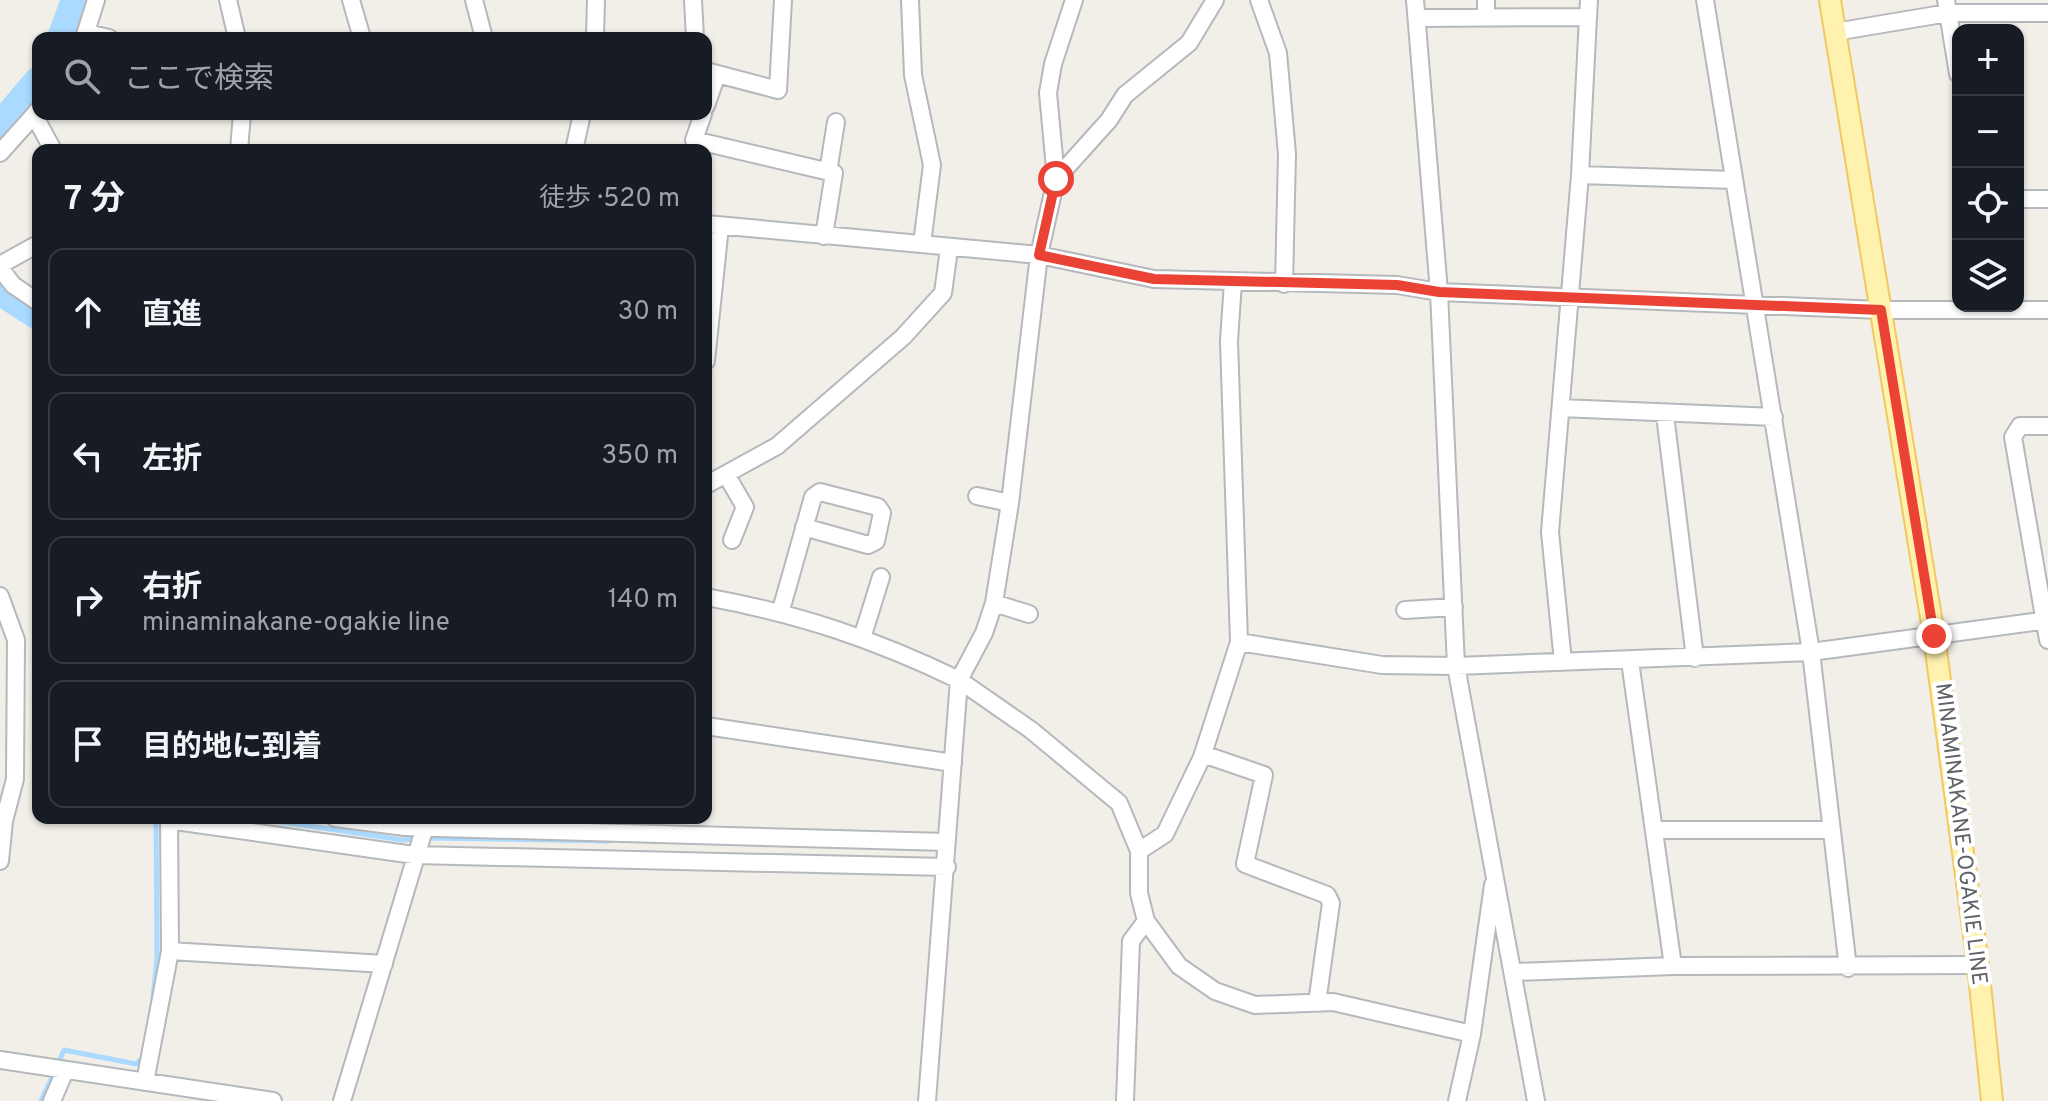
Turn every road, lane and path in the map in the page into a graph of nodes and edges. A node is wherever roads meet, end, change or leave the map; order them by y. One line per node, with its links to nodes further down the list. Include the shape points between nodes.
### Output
1 (96, 0): 21 (street)
2 (228, 0): 22 (street)
3 (351, 0): 23 (street)
4 (474, 0): 24 (street)
5 (596, 0): 25 (street)
6 (693, 0): 26 (street)
7 (783, 0): 29 (street, via 778,90)
8 (910, 0): 50 (street, via 913,75 932,165)
9 (1074, 0): 44 (street, via 1048,93)
10 (1215, 0): 44 (street, via 1189,43 1125,95)
11 (1259, 0): 56 (street, via 1278,53 1287,154)
12 (1415, 0): 19 (street)
13 (1486, 0): 20 (street)
14 (1705, 0): 45 (street)
15 (1830, 0): 27 (main road, MINAMINAKANE-OGAKIE LINE)
16 (1947, 6): 18 (street); 27 (street); 28 (street)
17 (1588, 9): 20 (street); 43 (street)
18 (2048, 13)
19 (1417, 18): 20 (street); 57 (street)
20 (1486, 18)
21 (87, 32)
22 (236, 32)
23 (360, 32)
24 (482, 32)
25 (595, 32)
26 (695, 32)
27 (1835, 32): 61 (main road, MINAMINAKANE-OGAKIE LINE)
28 (1952, 37)
29 (712, 72)
30 (32, 117): 41 (street)
31 (40, 120): 36 (street)
32 (242, 120): 37 (street)
33 (581, 120): 38 (street)
34 (701, 120): 39 (street, via 694,140)
35 (836, 122): 42 (street)
36 (50, 144)
37 (240, 144)
38 (575, 144)
39 (711, 144)
40 (712, 144): 42 (street)
41 (0, 153)
42 (828, 172): 49 (street, via 834,173)
43 (1580, 175): 45 (street); 58 (street)
44 (1056, 179): 53 (street)
45 (1734, 180): 60 (street)
46 (2024, 199): 47 (street)
47 (2048, 199)
48 (713, 225): 49 (street)
49 (824, 236): 50 (street)
50 (922, 244): 52 (street)
51 (32, 247): 54 (street)
52 (949, 249): 53 (street); 67 (street, via 943,293 903,337 777,446)
53 (1039, 255): 55 (street, via 1154,279); 70 (street)
54 (0, 266): 59 (street, via 13,285)
55 (1233, 282): 56 (street); 85 (street, via 1229,341)
56 (1284, 284): 57 (street, via 1397,285)
57 (1439, 292): 58 (street); 77 (street)
58 (1570, 297): 60 (street); 63 (street)
59 (32, 298)
60 (1755, 305): 61 (street); 65 (street)
61 (1881, 310): 62 (street); 82 (main road, MINAMINAKANE-OGAKIE LINE)
62 (2048, 310)
63 (1561, 408): 64 (street); 89 (street, via 1550,532)
64 (1665, 415): 65 (street); 87 (street)
65 (1774, 417): 86 (street)
66 (2048, 426): 81 (street, via 2020,426 2013,437)
67 (727, 476): 68 (street); 72 (street, via 745,507)
68 (712, 482)
69 (977, 496): 70 (street)
70 (1010, 503): 76 (street)
71 (804, 527): 71 (street, via 813,497 820,492 878,507 882,513 876,541 868,545); 78 (street)
72 (732, 540)
73 (881, 577): 83 (street)
74 (0, 596): 103 (street, via 16,640 15,779)
75 (712, 598): 78 (street)
76 (994, 603): 80 (street); 91 (street)
77 (1454, 607): 79 (street); 90 (street)
78 (781, 610): 83 (street)
79 (1405, 610)
80 (1029, 614)
81 (2047, 620): 82 (street); 84 (street)
82 (1934, 636): 86 (street); 109 (main road, MINAMINAKANE-OGAKIE LINE)
83 (862, 638): 91 (street)
84 (2048, 640)
85 (1239, 642): 90 (street, via 1382,665); 93 (street)
86 (1811, 652): 87 (street); 99 (street)
87 (1695, 658): 88 (street)
88 (1630, 661): 89 (street); 98 (street)
89 (1563, 662): 90 (street)
90 (1456, 666): 105 (street)
91 (959, 680): 94 (street); 101 (street, via 1031,730 1119,803)
92 (712, 727): 94 (street)
93 (1203, 754): 101 (street, via 1165,834); 113 (street, via 1264,775 1245,864 1327,895 1331,903)
94 (953, 763): 100 (street)
95 (169, 824): 107 (street)
96 (206, 824): 102 (street)
97 (425, 824): 100 (street); 102 (street)
98 (1654, 830): 99 (street); 110 (street)
99 (1831, 830): 111 (street)
100 (947, 842): 104 (street)
101 (1139, 851): 106 (street, via 1139,893)
102 (415, 852): 104 (street); 108 (street)
103 (0, 861)
104 (947, 867): 121 (street)
105 (1494, 873): 112 (street); 114 (street)
106 (1146, 921): 113 (street, via 1179,966 1215,991 1255,1005); 122 (street, via 1131,941)
107 (170, 951): 108 (street); 117 (street)
108 (384, 964): 120 (street)
109 (1978, 965): 111 (street); 125 (main road, MINAMINAKANE-OGAKIE LINE)
110 (1673, 966): 111 (street); 112 (street)
111 (1848, 968)
112 (1515, 972): 124 (street)
113 (1317, 1003): 114 (street, via 1333,1002)
114 (1472, 1034): 123 (street)
115 (0, 1060): 116 (street)
116 (65, 1071): 117 (street); 118 (street)
117 (145, 1082): 119 (street)
118 (52, 1101)
119 (273, 1101)
120 (342, 1101)
121 (927, 1101)
122 (1125, 1101)
123 (1457, 1101)
124 (1536, 1101)
125 (1992, 1101)

